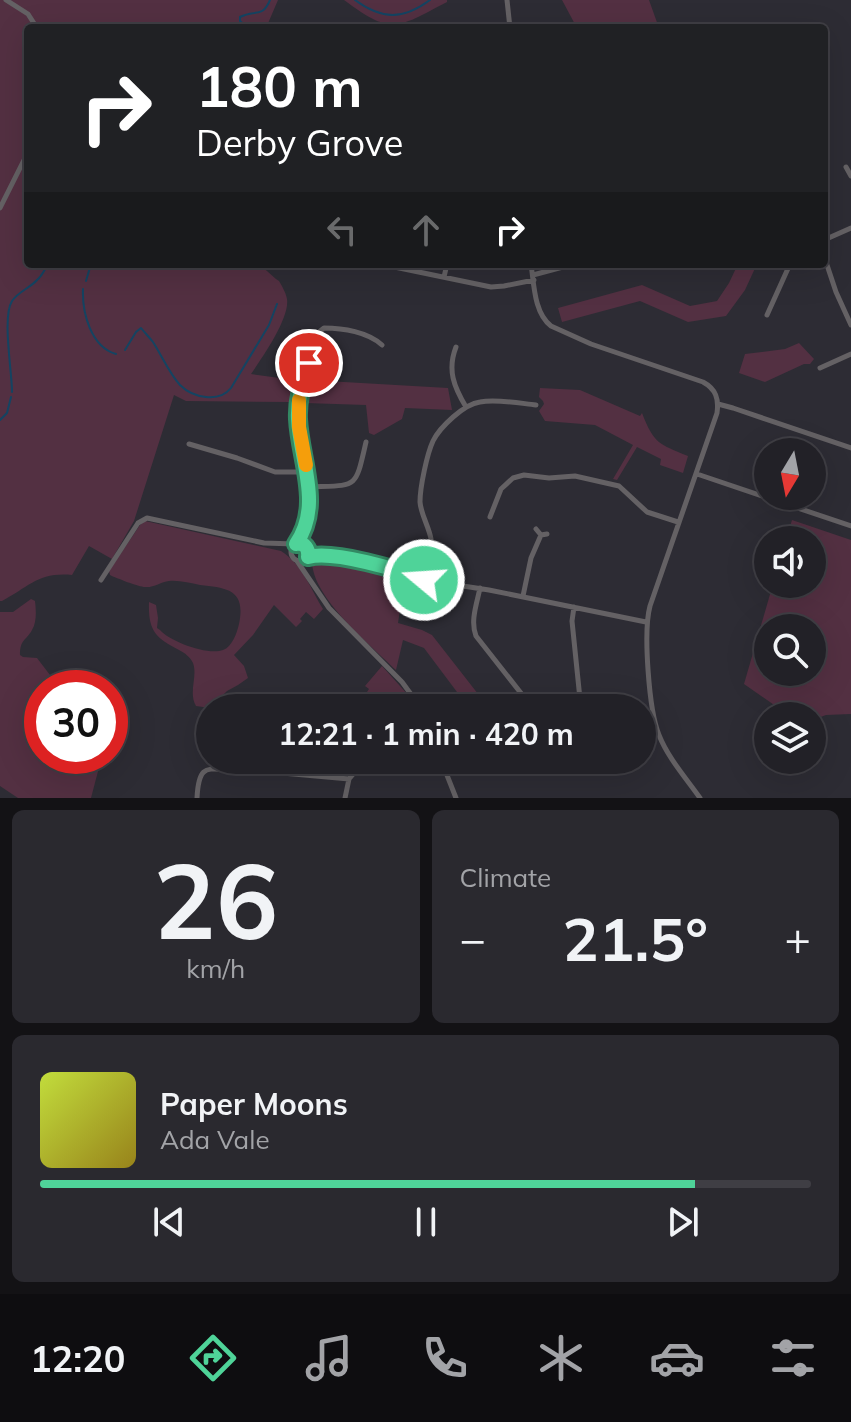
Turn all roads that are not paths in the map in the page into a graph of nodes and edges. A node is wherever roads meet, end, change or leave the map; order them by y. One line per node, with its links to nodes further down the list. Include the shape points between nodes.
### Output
1 (6, 0): 3 (street)
2 (507, 0): 4 (street)
3 (34, 24)
4 (510, 24)
5 (24, 160): 8 (street)
6 (846, 167): 7 (street)
7 (851, 176)
8 (0, 208)
9 (851, 228): 10 (street)
10 (828, 238)
11 (400, 268): 17 (street)
12 (446, 268): 17 (street)
13 (532, 268): 18 (street)
14 (562, 268): 18 (street)
15 (788, 268): 19 (street)
16 (828, 268): 20 (street)
17 (444, 277): 18 (street, via 491,287)
18 (533, 278): 25 (street, via 546,323 703,382)
19 (767, 315)
20 (851, 325)
21 (382, 345): 31 (street, via 367,335 334,328 319,332 299,403)
22 (456, 347): 27 (street, via 452,379)
23 (851, 354): 24 (street)
24 (820, 368)
25 (718, 404): 30 (street); 32 (street)
26 (536, 405): 27 (street, via 490,401)
27 (466, 407): 45 (street, via 431,446 420,503 432,548)
28 (366, 442): 33 (street, via 352,483)
29 (189, 444): 31 (street, via 275,472)
30 (851, 448)
31 (308, 472): 33 (street)
32 (697, 474): 35 (street); 36 (street)
33 (309, 487): 38 (street)
34 (490, 517): 35 (street, via 501,489 513,478 575,476 619,486 647,512)
35 (678, 522): 51 (street)
36 (851, 526)
37 (536, 529): 49 (street, via 544,535 531,558)
38 (303, 531): 40 (street); 41 (street)
39 (274, 544): 40 (street); 43 (street); 46 (street, via 143,519)
40 (296, 544): 41 (street); 43 (street, via 291,550)
41 (305, 546): 42 (street); 44 (street)
42 (332, 556): 44 (street); 45 (street)
43 (294, 558): 44 (street); 47 (street)
44 (308, 558): 47 (street)
45 (415, 575): 48 (street)
46 (101, 580)
47 (312, 581): 52 (street, via 329,608)
48 (480, 588): 49 (street); 50 (street, via 476,636 524,697 569,708 580,699)
49 (523, 596): 50 (street)
50 (574, 607): 51 (street)
51 (646, 622): 61 (street, via 656,729)
52 (409, 694)
53 (200, 774): 58 (street)
54 (293, 774): 57 (street)
55 (353, 774): 57 (street)
56 (447, 774): 60 (street)
57 (349, 779): 59 (street)
58 (197, 798)
59 (345, 798)
60 (456, 798)
61 (700, 798)

